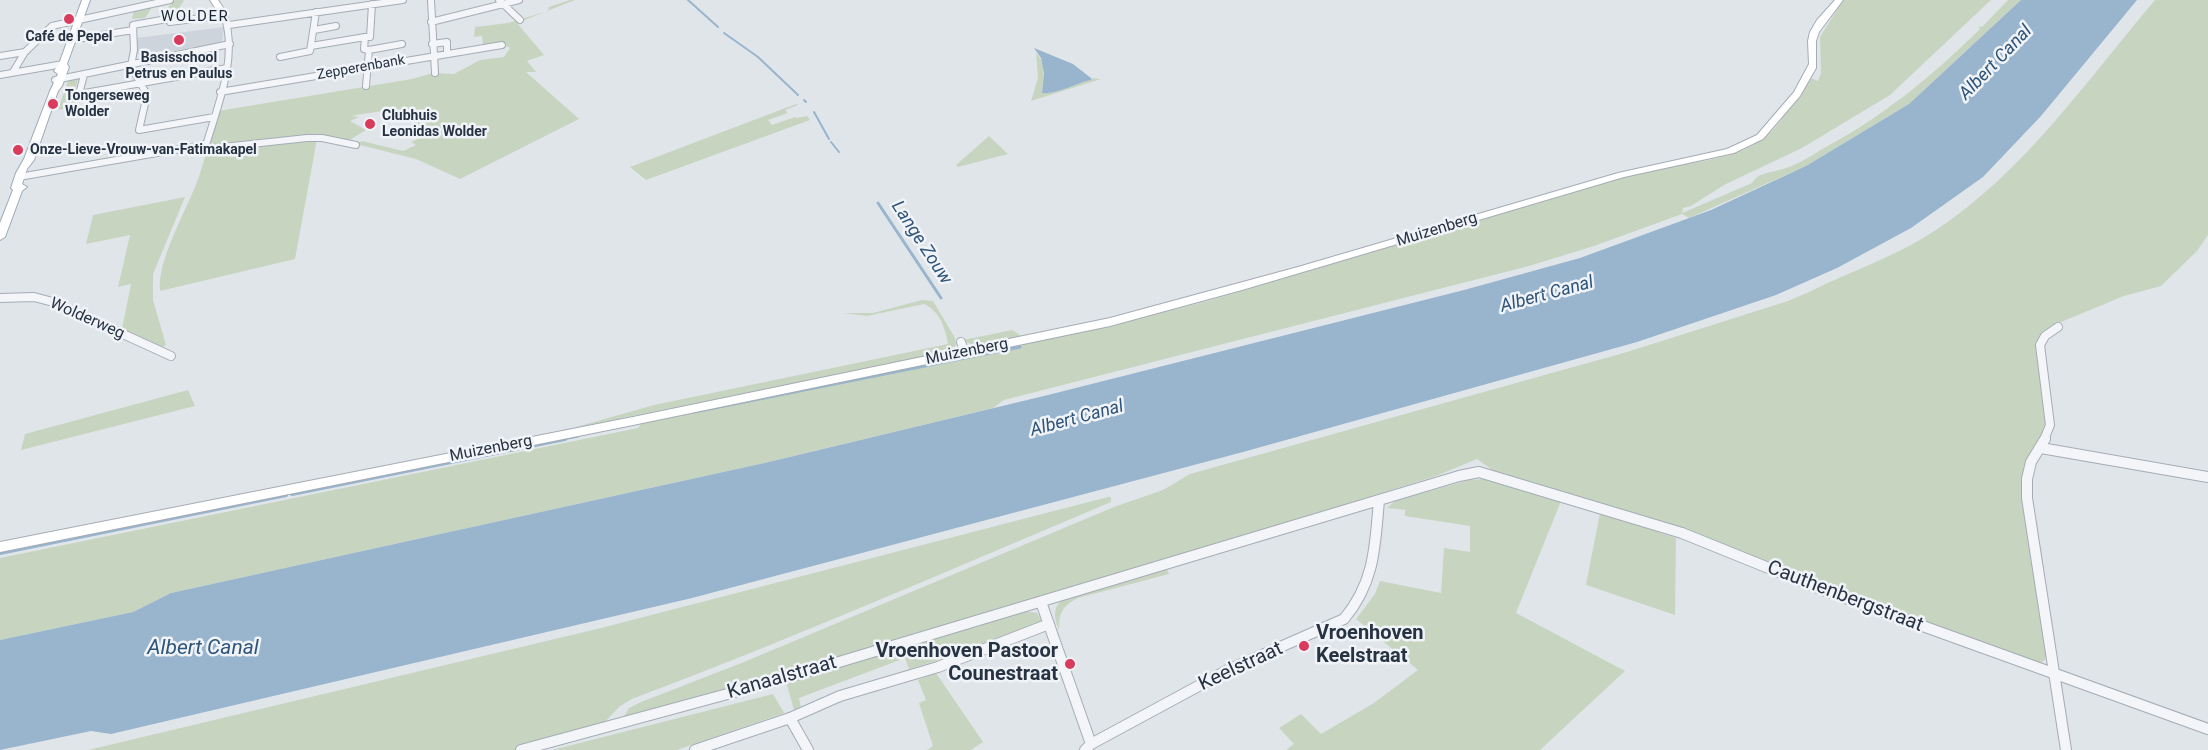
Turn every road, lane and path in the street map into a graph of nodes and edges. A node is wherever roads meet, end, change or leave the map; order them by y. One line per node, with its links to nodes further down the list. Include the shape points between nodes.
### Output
1 (86, 0): 12 (street)
2 (170, 0): 12 (street)
3 (214, 0): 11 (street)
4 (403, 0): 9 (street)
5 (431, 0): 14 (street)
6 (519, 0): 8 (street)
7 (1839, 0): 55 (street, Muizenberg, via 1812,38 1811,72 1765,133 1746,146 1717,155 1625,174 1187,303 1050,336 963,347)
8 (502, 3): 13 (street); 14 (street)
9 (372, 4): 10 (street); 19 (street, via 370,36)
10 (316, 12): 15 (street); 18 (street)
11 (224, 15): 15 (street); 17 (street, via 133,25)
12 (79, 20): 20 (street); 27 (street, via 50,27)
13 (520, 20)
14 (431, 22): 23 (street)
15 (229, 25): 21 (street)
16 (336, 26): 18 (street)
17 (133, 29): 20 (street); 33 (street)
18 (314, 30): 25 (street)
19 (365, 37): 25 (street); 26 (street, via 364,49)
20 (71, 40): 32 (street)
21 (230, 44): 33 (street, via 178,51); 35 (street)
22 (402, 44): 26 (street)
23 (432, 44): 28 (street, via 447,42); 30 (street)
24 (502, 45): 30 (street, Zepperenbank)
25 (311, 46): 31 (street, via 308,52)
26 (369, 50): 34 (street)
27 (25, 52): 29 (street); 36 (street)
28 (447, 52)
29 (0, 56)
30 (433, 56): 34 (street, Zepperenbank); 37 (street)
31 (280, 57)
32 (63, 64): 36 (street); 40 (street, via 65,68)
33 (131, 66): 39 (street); 41 (street)
34 (367, 67): 42 (street); 43 (street, Zepperenbank)
35 (226, 68): 41 (street); 43 (street)
36 (14, 72): 38 (street)
37 (435, 73)
38 (0, 75)
39 (84, 75): 40 (street); 41 (street, via 79,94)
40 (58, 80): 47 (street, via 52,87 54,91 29,160 22,168)
41 (142, 83): 44 (street, via 147,97 140,130)
42 (366, 86)
43 (220, 92): 44 (street)
44 (214, 117): 45 (street)
45 (203, 145): 46 (street, via 214,148 307,138); 47 (street)
46 (356, 145)
47 (23, 176): 48 (street, via 23,186)
48 (0, 237)
49 (0, 298): 51 (street, Wolderweg, via 34,297 53,302)
50 (2058, 327): 52 (street, via 2048,332 2040,345 2050,425)
51 (171, 356)
52 (2041, 448): 53 (street); 58 (street, via 2026,479 2027,498)
53 (2208, 477)
54 (1379, 500): 56 (street); 58 (street, Cauthenbergstraat, via 1479,472 1682,533); 61 (street, Keelstraat, via 1366,589 1358,605 1344,619 1228,670)
55 (0, 547)
56 (1041, 602): 57 (street); 62 (street, Kanaalstraat, via 779,680)
57 (1049, 624): 59 (street, Kanaalstraat); 61 (street)
58 (2054, 675): 60 (street, Cauthenbergstraat); 65 (street)
59 (790, 717): 63 (street, Kanaalstraat); 64 (street)
60 (2208, 729)
61 (1088, 747)
62 (521, 750)
63 (695, 750)
64 (808, 750)
65 (2066, 750)

